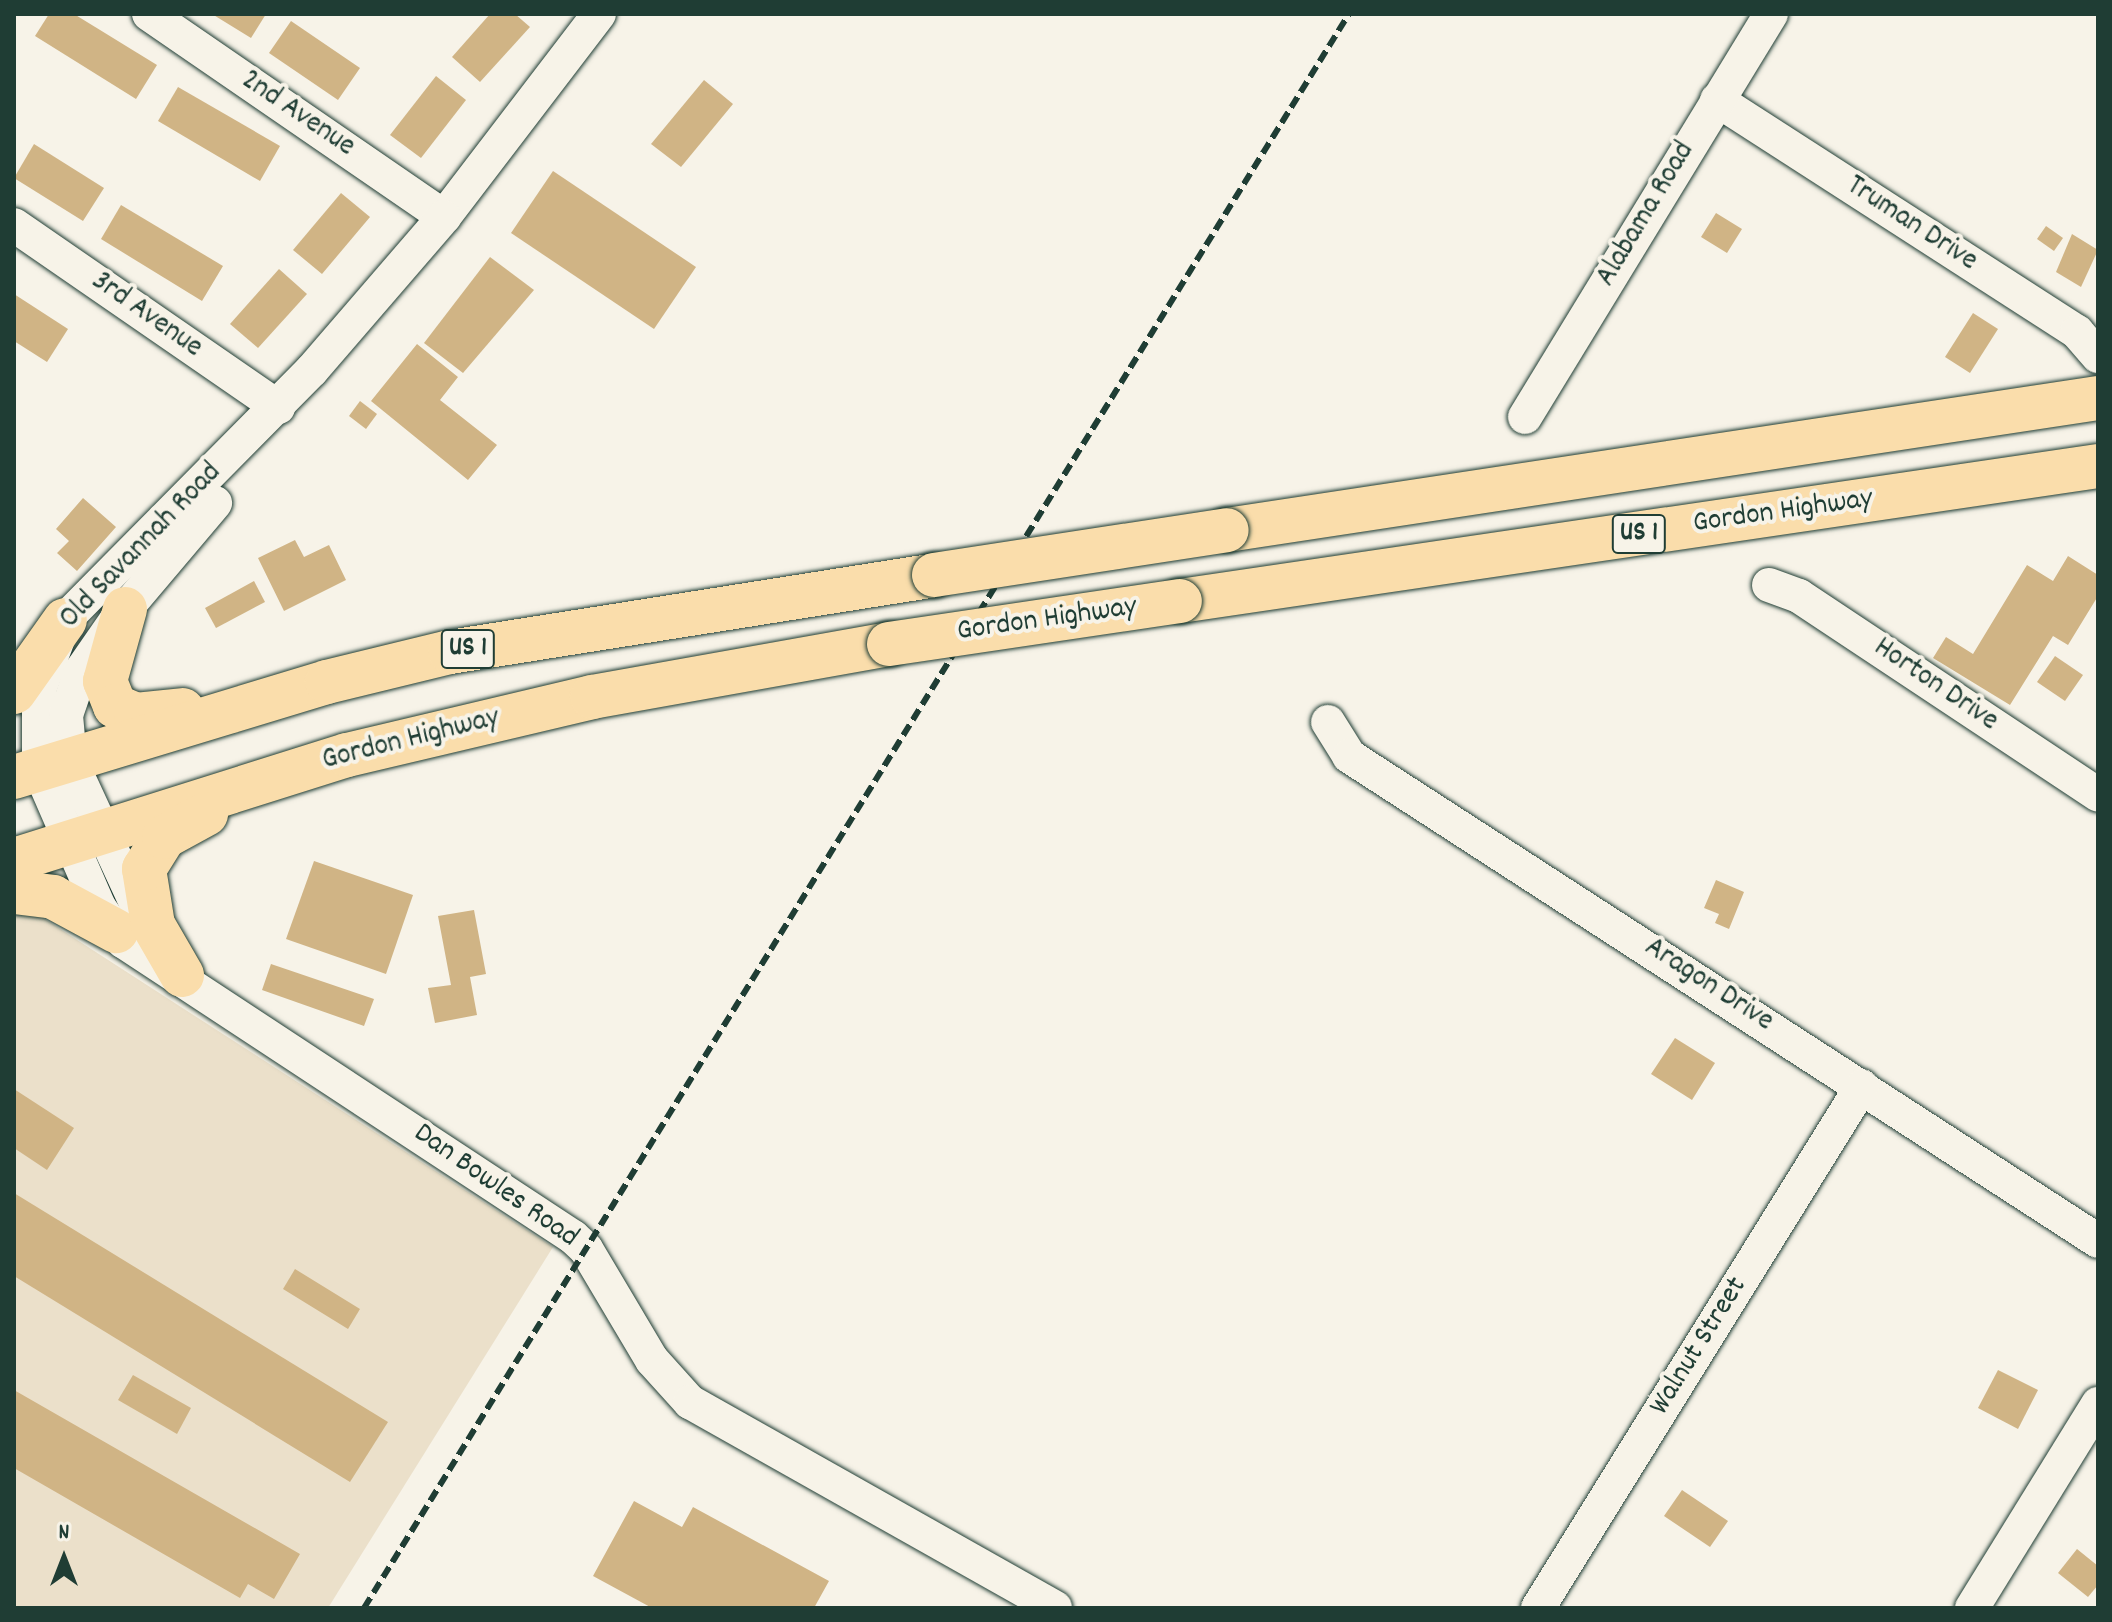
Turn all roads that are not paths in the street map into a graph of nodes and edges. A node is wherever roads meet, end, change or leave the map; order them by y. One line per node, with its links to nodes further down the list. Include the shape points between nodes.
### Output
1 (149, 14): 5 (street, 2nd Avenue)
2 (1771, 14): 4 (street, Alabama Road)
3 (588, 18): 5 (street, Old Savannah Road)
4 (1717, 100): 7 (street, Truman Drive, via 2077,332); 10 (street, Alabama Road)
5 (444, 217): 9 (street, Old Savannah Road)
6 (14, 225): 9 (street, 3rd Avenue)
7 (2098, 356)
8 (2098, 398): 16 (highway, Gordon Highway / US 1, bridge, via 557,632)
9 (278, 407): 13 (street, Old Savannah Road, via 259,453); 14 (street, Old Savannah Road)
10 (1525, 417)
11 (2098, 466): 18 (highway, Gordon Highway / US 1, bridge, via 889,644 592,697)
12 (1769, 585): 20 (street, Horton Drive, via 1799,596)
13 (125, 609): 16 (highway, via 105,681 115,706 136,715); 19 (street, Old Savannah Road, via 70,697)
14 (65, 620): 15 (highway); 19 (street, Old Savannah Road, via 39,690)
15 (14, 692)
16 (261, 702): 19 (highway, Gordon Highway / US 1)
17 (1328, 722): 26 (street, Aragon Drive, via 1349,756)
18 (307, 767): 21 (highway, Gordon Highway / US 1); 25 (highway, via 182,825 151,851 144,869 145,903)
19 (41, 769): 21 (street, Old Savannah Road)
20 (2098, 795)
21 (88, 835): 22 (highway, Gordon Highway / US 1); 24 (street, Dan Bowles Road); 25 (street, Dan Bowles Road)
22 (14, 860)
23 (14, 892): 24 (highway, via 53,897)
24 (116, 931): 25 (street, Dan Bowles Road, via 150,960)
25 (182, 975): 29 (street, Dan Bowles Road, via 573,1237 586,1249 652,1360 690,1402)
26 (1862, 1086): 27 (street, Aragon Drive); 30 (street, Walnut Street)
27 (2098, 1241)
28 (2098, 1404): 31 (street)
29 (1055, 1608)
30 (1538, 1608)
31 (1972, 1608)

